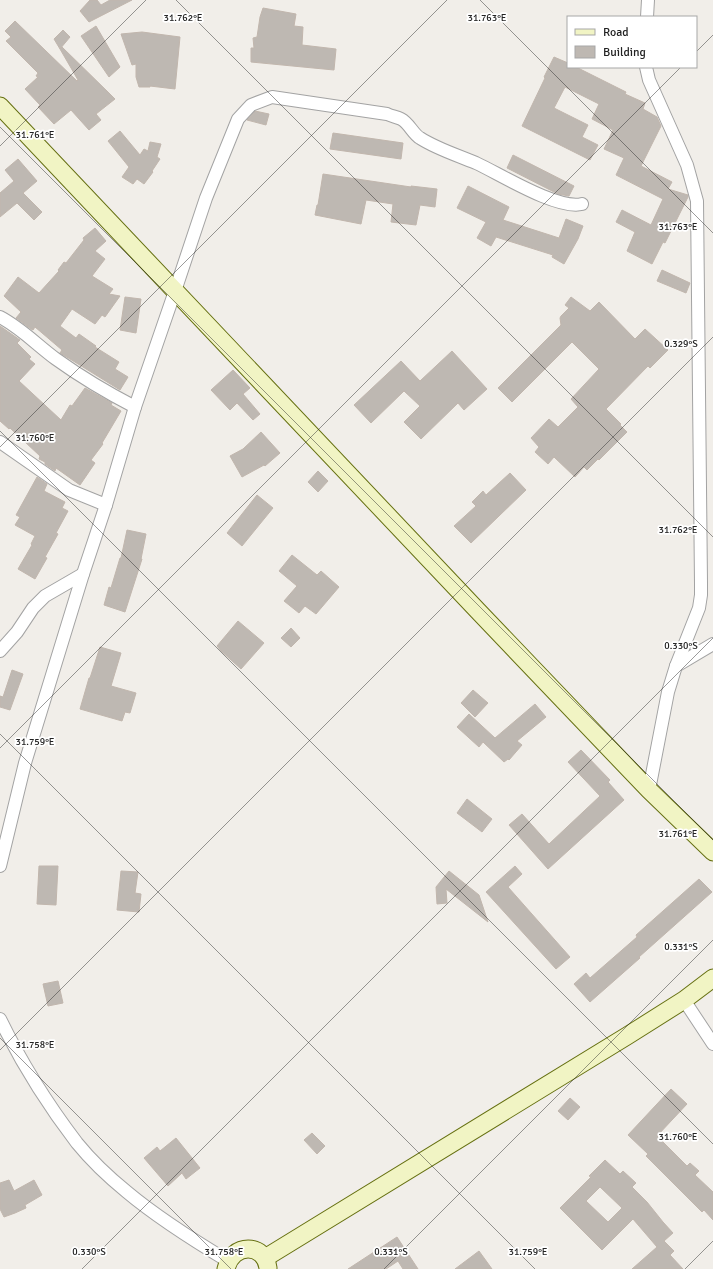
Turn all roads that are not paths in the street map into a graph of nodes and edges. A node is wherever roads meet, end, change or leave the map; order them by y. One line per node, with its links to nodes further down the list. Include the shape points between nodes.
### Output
1 (648, 0): 2 (street)
2 (647, 16)
3 (646, 68): 14 (street, via 649,80 688,165 697,201 701,595 699,608)
4 (0, 106): 6 (street)
5 (582, 204): 6 (street, via 568,204 548,199 476,163 428,143 418,137 402,119 387,114 272,97 251,105 238,119 206,198)
6 (175, 291): 8 (street); 15 (street)
7 (0, 317): 8 (street, via 57,360 114,397)
8 (135, 407): 10 (street)
9 (0, 442): 10 (street, via 69,490)
10 (106, 505): 11 (street)
11 (83, 574): 13 (street, via 45,596); 17 (street, via 25,763)
12 (713, 644): 14 (street)
13 (0, 651)
14 (676, 666): 15 (street, via 668,692)
15 (649, 790): 16 (street)
16 (713, 852)
17 (0, 866)
18 (713, 978): 19 (street)
19 (684, 1000): 21 (street); 22 (street)
20 (0, 1019): 23 (street, via 54,1110 88,1155 140,1203)
21 (713, 1044)
22 (266, 1264): 23 (street, via 258,1252 250,1249 233,1254)
23 (227, 1265)

